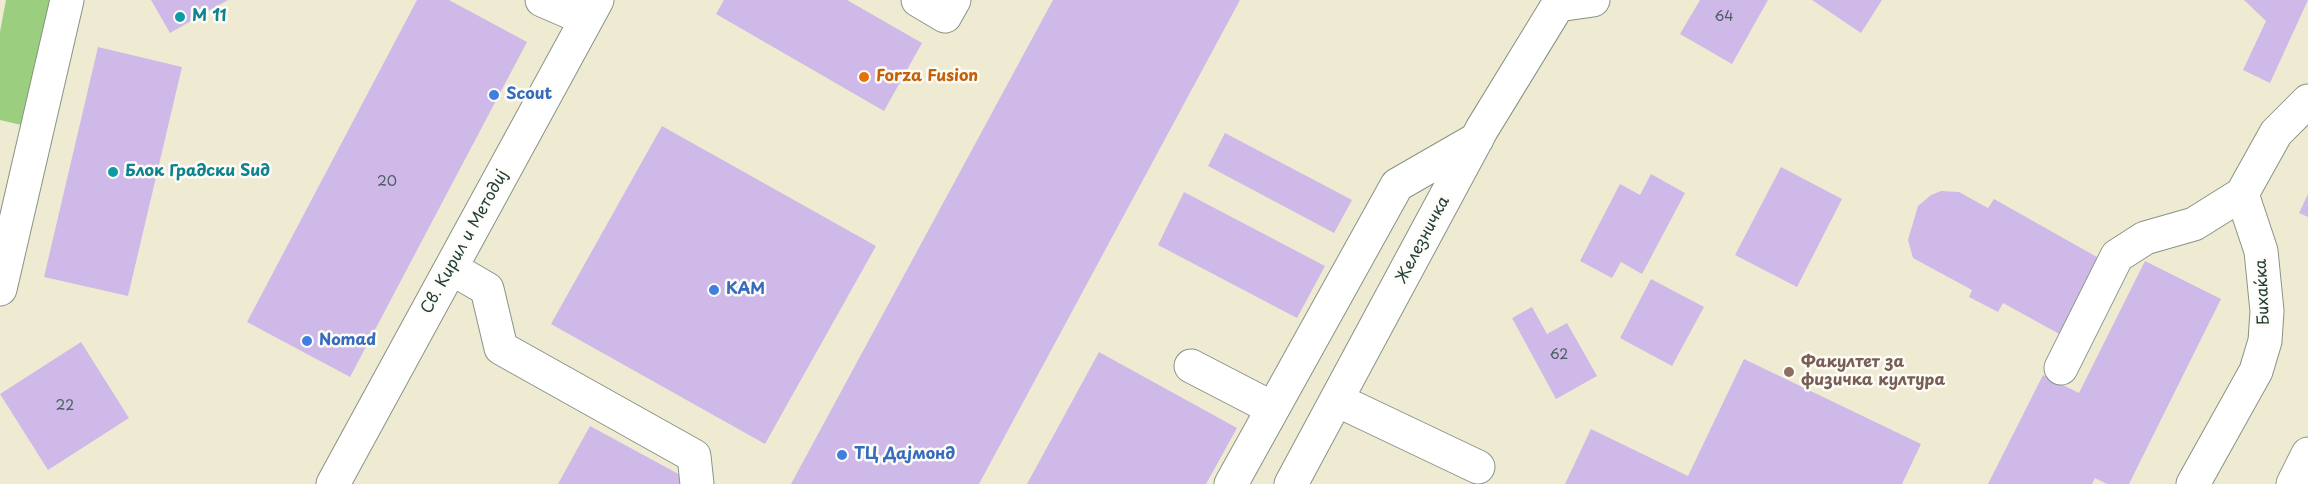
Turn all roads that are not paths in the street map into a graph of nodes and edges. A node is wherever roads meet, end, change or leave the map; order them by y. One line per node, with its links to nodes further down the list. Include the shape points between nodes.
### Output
1 (67, 0): 10 (street)
2 (543, 0): 5 (street)
3 (1593, 0): 4 (street)
4 (1559, 2): 7 (street, Железничка)
5 (591, 9): 9 (street, Св. Кирил и Методиј)
6 (2308, 101): 8 (street, via 2276,133)
7 (1477, 139): 13 (street, Железничка); 14 (street, via 1397,185)
8 (2242, 194): 12 (street, via 2194,224 2145,238 2117,256); 21 (street, Бихаќка, via 2261,251 2267,311 2265,340 2256,371)
9 (451, 268): 17 (street, Св. Кирил и Методиј); 18 (street, via 487,289 501,348 694,456)
10 (0, 289)
11 (1191, 366): 14 (street)
12 (2061, 368)
13 (1337, 400): 16 (street); 20 (street, Железничка)
14 (1272, 408): 19 (street)
15 (2308, 454): 22 (street)
16 (1478, 467)
17 (333, 484)
18 (698, 484)
19 (1231, 484)
20 (1292, 484)
21 (2193, 484)
22 (2293, 484)

